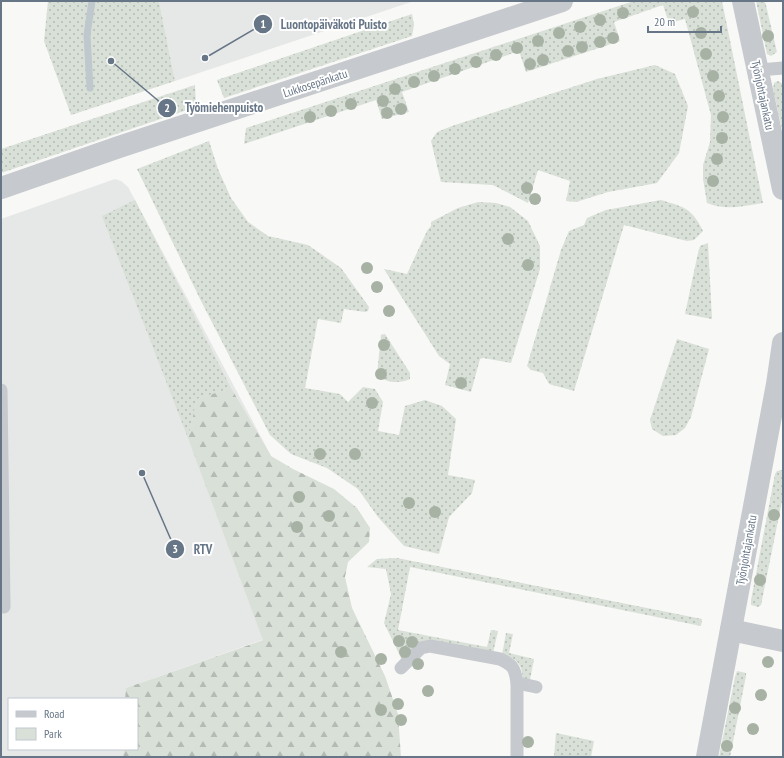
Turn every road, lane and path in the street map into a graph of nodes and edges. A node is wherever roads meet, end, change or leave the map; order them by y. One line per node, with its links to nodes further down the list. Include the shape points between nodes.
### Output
1 (562, 1): 5 (street, Lukkosepänkatu)
2 (743, 1): 4 (street, Työnjohtajankatu)
3 (783, 68): 4 (lane)
4 (758, 70): 6 (street, Työnjohtajankatu)
5 (1, 188)
6 (783, 189)
7 (783, 343): 10 (street, Työnjohtajankatu)
8 (1, 390): 9 (lane, via 4,607)
9 (1, 607)
10 (731, 630): 11 (street); 16 (street, Työnjohtajankatu)
11 (783, 641)
12 (401, 668): 13 (lane, via 421,648 430,646 510,663 516,672)
13 (517, 683): 14 (lane); 15 (lane)
14 (536, 687)
15 (517, 757)
16 (707, 757)

